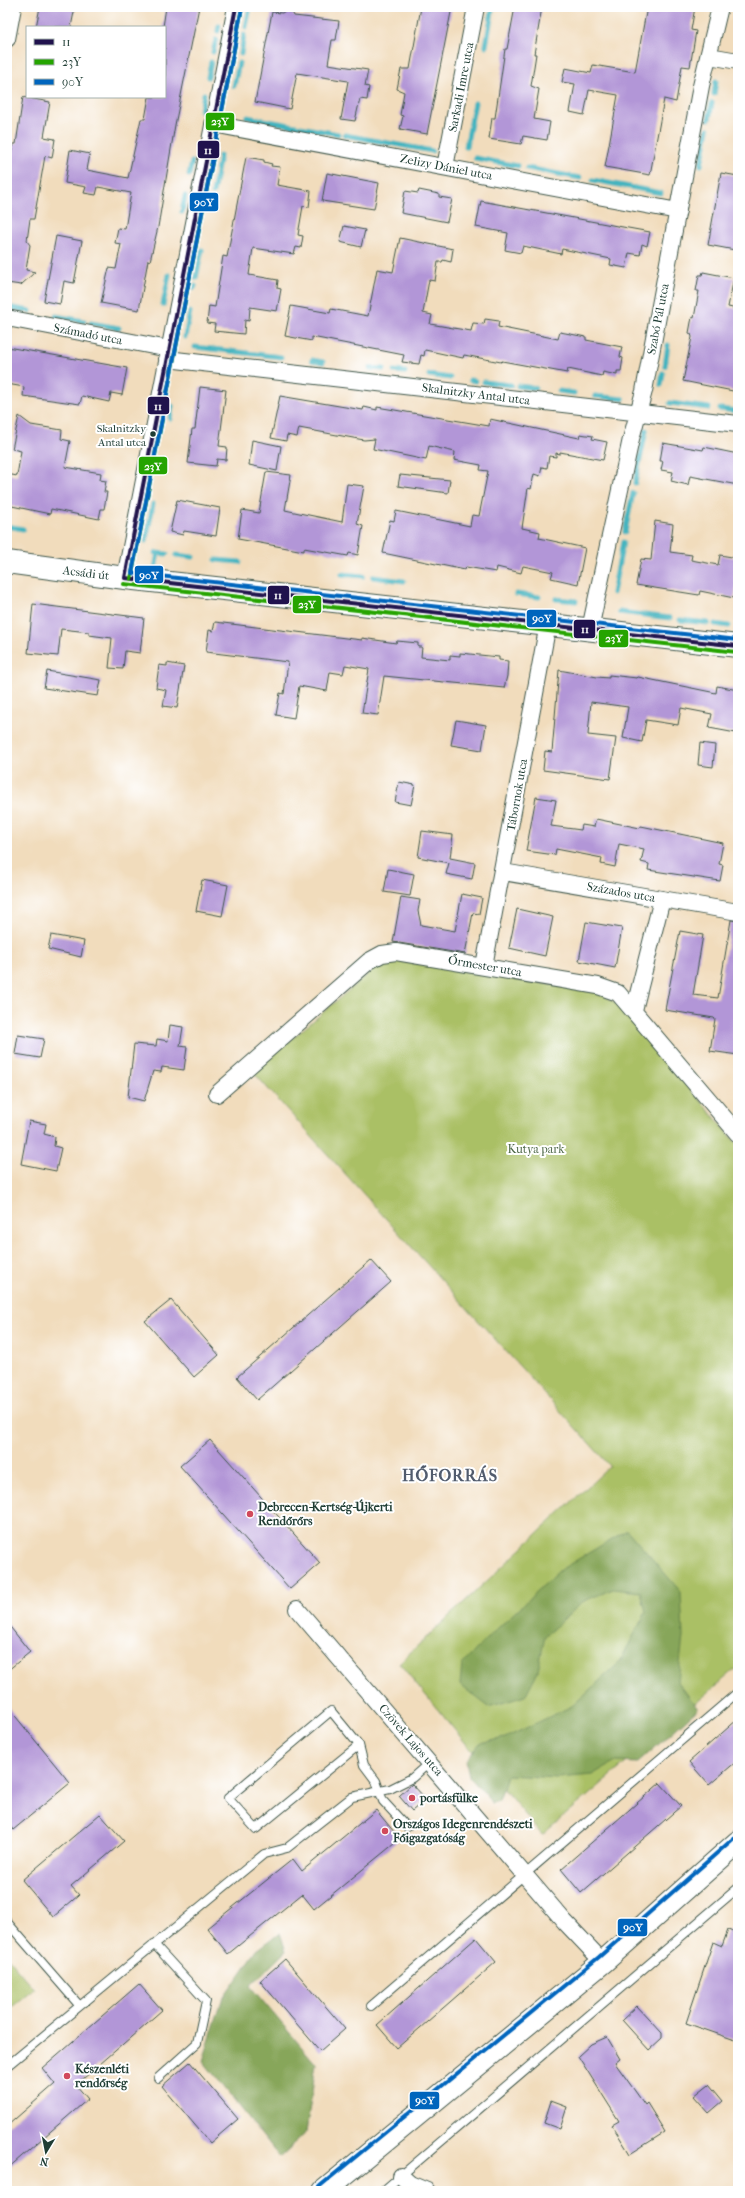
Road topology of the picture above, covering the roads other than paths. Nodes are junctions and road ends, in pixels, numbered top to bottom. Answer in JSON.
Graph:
{"nodes":[{"id":1,"x":13,"y":7,"type":"edge"},
{"id":2,"x":236,"y":7,"type":"edge"},
{"id":3,"x":476,"y":7,"type":"edge"},
{"id":4,"x":720,"y":7,"type":"edge"},
{"id":5,"x":7,"y":39,"type":"edge"},
{"id":6,"x":709,"y":56,"type":"junction"},
{"id":7,"x":738,"y":61,"type":"edge"},
{"id":8,"x":213,"y":124,"type":"junction"},
{"id":9,"x":445,"y":167,"type":"junction"},
{"id":10,"x":678,"y":211,"type":"junction"},
{"id":11,"x":7,"y":318,"type":"edge"},
{"id":12,"x":168,"y":354,"type":"junction"},
{"id":13,"x":638,"y":412,"type":"junction"},
{"id":14,"x":738,"y":424,"type":"edge"},
{"id":15,"x":7,"y":562,"type":"edge"},
{"id":16,"x":124,"y":578,"type":"junction"},
{"id":17,"x":548,"y":624,"type":"junction"},
{"id":18,"x":590,"y":629,"type":"junction"},
{"id":19,"x":738,"y":646,"type":"edge"},
{"id":20,"x":503,"y":872,"type":"junction"},
{"id":21,"x":662,"y":899,"type":"junction"},
{"id":22,"x":738,"y":912,"type":"edge"},
{"id":23,"x":484,"y":966,"type":"junction"},
{"id":24,"x":634,"y":1010,"type":"junction"},
{"id":25,"x":217,"y":1094,"type":"dead end"},
{"id":26,"x":738,"y":1134,"type":"edge"},
{"id":27,"x":297,"y":1609,"type":"dead end"},
{"id":28,"x":738,"y":1692,"type":"edge"},
{"id":29,"x":359,"y":1745,"type":"junction"},
{"id":30,"x":430,"y":1762,"type":"junction"},
{"id":31,"x":380,"y":1791,"type":"junction"},
{"id":32,"x":407,"y":1827,"type":"dead end"},
{"id":33,"x":738,"y":1842,"type":"edge"},
{"id":34,"x":525,"y":1875,"type":"junction"},
{"id":35,"x":738,"y":1888,"type":"edge"},
{"id":36,"x":7,"y":1922,"type":"edge"},
{"id":37,"x":154,"y":1944,"type":"junction"},
{"id":38,"x":603,"y":1962,"type":"junction"},
{"id":39,"x":79,"y":2005,"type":"junction"},
{"id":40,"x":371,"y":2006,"type":"dead end"},
{"id":41,"x":7,"y":2066,"type":"edge"},
{"id":42,"x":158,"y":2078,"type":"dead end"},
{"id":43,"x":401,"y":2176,"type":"junction"},
{"id":44,"x":324,"y":2191,"type":"edge"},
{"id":45,"x":384,"y":2191,"type":"edge"},
{"id":46,"x":427,"y":2191,"type":"edge"}],
"edges":[{"from":1,"to":5,"type":"street"},
{"from":2,"to":8,"type":"street"},
{"from":3,"to":9,"type":"street","name":"Sarkadi Imre utca"},
{"from":4,"to":6,"type":"street","name":"Szabó Pál utca"},
{"from":6,"to":7,"type":"street"},
{"from":6,"to":10,"type":"street","name":"Szabó Pál utca"},
{"from":8,"to":9,"type":"street","name":"Zelizy Dániel utca"},
{"from":8,"to":12,"type":"street"},
{"from":9,"to":10,"type":"street","name":"Zelizy Dániel utca"},
{"from":10,"to":13,"type":"street","name":"Szabó Pál utca"},
{"from":11,"to":12,"type":"street","name":"Számadó utca"},
{"from":12,"to":13,"type":"street","name":"Skalnitzky Antal utca"},
{"from":12,"to":16,"type":"street"},
{"from":13,"to":14,"type":"street","name":"Skalnitzky Antal utca"},
{"from":13,"to":18,"type":"street","name":"Szabó Pál utca"},
{"from":15,"to":16,"type":"main road","name":"Acsádi út"},
{"from":16,"to":17,"type":"main road","name":"Acsádi út"},
{"from":17,"to":18,"type":"main road","name":"Acsádi út"},
{"from":17,"to":20,"type":"street","name":"Tábornok utca"},
{"from":18,"to":19,"type":"main road","name":"Acsádi út"},
{"from":20,"to":21,"type":"street","name":"Százados utca"},
{"from":20,"to":23,"type":"street","name":"Tábornok utca"},
{"from":21,"to":22,"type":"street","name":"Százados utca"},
{"from":21,"to":24,"type":"street"},
{"from":23,"to":24,"type":"street","name":"Őrmester utca"},
{"from":23,"to":25,"type":"street","name":"Őrmester utca"},
{"from":24,"to":26,"type":"street","name":"Őrmester utca"},
{"from":27,"to":30,"type":"street","name":"Czövek Lajos utca"},
{"from":28,"to":34,"type":"lane"},
{"from":29,"to":29,"type":"lane"},
{"from":29,"to":31,"type":"lane"},
{"from":30,"to":31,"type":"lane"},
{"from":30,"to":34,"type":"street","name":"Czövek Lajos utca"},
{"from":31,"to":32,"type":"lane"},
{"from":31,"to":37,"type":"lane"},
{"from":33,"to":38,"type":"main road"},
{"from":34,"to":38,"type":"street","name":"Czövek Lajos utca"},
{"from":34,"to":40,"type":"lane"},
{"from":35,"to":43,"type":"lane"},
{"from":36,"to":39,"type":"lane"},
{"from":37,"to":39,"type":"lane"},
{"from":37,"to":42,"type":"lane"},
{"from":38,"to":44,"type":"main road"},
{"from":39,"to":41,"type":"lane"},
{"from":43,"to":45,"type":"lane"},
{"from":43,"to":46,"type":"street"}]}
